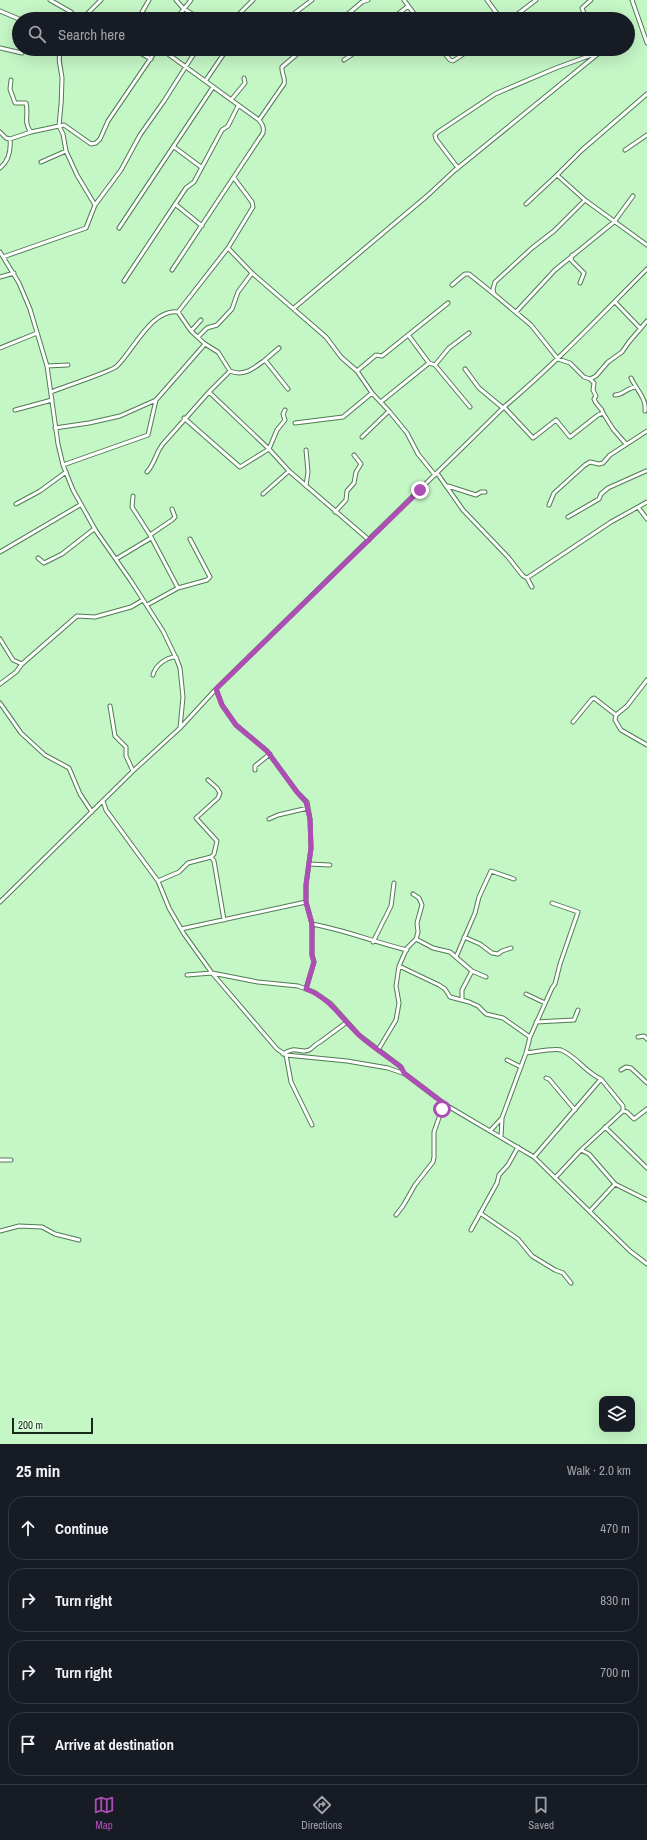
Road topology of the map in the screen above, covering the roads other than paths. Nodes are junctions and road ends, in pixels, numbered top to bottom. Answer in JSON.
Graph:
{"nodes":[{"id":1,"x":50,"y":0,"type":"edge"},
{"id":2,"x":101,"y":0,"type":"edge"},
{"id":3,"x":149,"y":0,"type":"edge"},
{"id":4,"x":176,"y":0,"type":"edge"},
{"id":5,"x":191,"y":0,"type":"edge"},
{"id":6,"x":252,"y":0,"type":"edge"},
{"id":7,"x":312,"y":0,"type":"edge"},
{"id":8,"x":368,"y":0,"type":"edge"},
{"id":9,"x":404,"y":0,"type":"edge"},
{"id":10,"x":487,"y":0,"type":"edge"},
{"id":11,"x":536,"y":0,"type":"edge"},
{"id":12,"x":591,"y":0,"type":"edge"},
{"id":13,"x":632,"y":0,"type":"edge"},
{"id":14,"x":58,"y":2,"type":"edge"},
{"id":15,"x":408,"y":6,"type":"junction"},
{"id":16,"x":184,"y":8,"type":"junction"},
{"id":17,"x":0,"y":11,"type":"edge"},
{"id":18,"x":71,"y":12,"type":"edge"},
{"id":19,"x":89,"y":12,"type":"edge"},
{"id":20,"x":142,"y":12,"type":"edge"},
{"id":21,"x":181,"y":12,"type":"edge"},
{"id":22,"x":190,"y":12,"type":"edge"},
{"id":23,"x":241,"y":12,"type":"edge"},
{"id":24,"x":296,"y":12,"type":"edge"},
{"id":25,"x":350,"y":12,"type":"edge"},
{"id":26,"x":401,"y":12,"type":"edge"},
{"id":27,"x":413,"y":12,"type":"edge"},
{"id":28,"x":496,"y":12,"type":"edge"},
{"id":29,"x":520,"y":12,"type":"edge"},
{"id":30,"x":583,"y":12,"type":"edge"},
{"id":31,"x":12,"y":16,"type":"edge"},
{"id":32,"x":647,"y":43,"type":"edge"},
{"id":33,"x":0,"y":48,"type":"edge"},
{"id":34,"x":12,"y":51,"type":"edge"},
{"id":35,"x":59,"y":56,"type":"edge"},
{"id":36,"x":146,"y":56,"type":"edge"},
{"id":37,"x":153,"y":56,"type":"edge"},
{"id":38,"x":171,"y":56,"type":"edge"},
{"id":39,"x":192,"y":56,"type":"edge"},
{"id":40,"x":222,"y":56,"type":"edge"},
{"id":41,"x":295,"y":56,"type":"edge"},
{"id":42,"x":350,"y":56,"type":"edge"},
{"id":43,"x":446,"y":56,"type":"edge"},
{"id":44,"x":460,"y":56,"type":"edge"},
{"id":45,"x":586,"y":56,"type":"edge"},
{"id":46,"x":592,"y":56,"type":"edge"},
{"id":47,"x":151,"y":59,"type":"junction"},
{"id":48,"x":344,"y":60,"type":"dead end"},
{"id":49,"x":186,"y":66,"type":"junction"},
{"id":50,"x":244,"y":78,"type":"dead end"},
{"id":51,"x":12,"y":80,"type":"dead end"},
{"id":52,"x":206,"y":80,"type":"junction"},
{"id":53,"x":213,"y":87,"type":"junction"},
{"id":54,"x":647,"y":94,"type":"edge"},
{"id":55,"x":231,"y":100,"type":"junction"},
{"id":56,"x":238,"y":106,"type":"junction"},
{"id":57,"x":259,"y":120,"type":"junction"},
{"id":58,"x":59,"y":126,"type":"junction"},
{"id":59,"x":0,"y":132,"type":"edge"},
{"id":60,"x":31,"y":132,"type":"junction"},
{"id":61,"x":647,"y":136,"type":"edge"},
{"id":62,"x":10,"y":139,"type":"junction"},
{"id":63,"x":174,"y":147,"type":"junction"},
{"id":64,"x":625,"y":150,"type":"dead end"},
{"id":65,"x":66,"y":151,"type":"junction"},
{"id":66,"x":41,"y":162,"type":"dead end"},
{"id":67,"x":201,"y":167,"type":"junction"},
{"id":68,"x":0,"y":168,"type":"edge"},
{"id":69,"x":458,"y":168,"type":"junction"},
{"id":70,"x":557,"y":175,"type":"junction"},
{"id":71,"x":234,"y":178,"type":"junction"},
{"id":72,"x":632,"y":196,"type":"dead end"},
{"id":73,"x":585,"y":200,"type":"junction"},
{"id":74,"x":175,"y":204,"type":"junction"},
{"id":75,"x":526,"y":204,"type":"dead end"},
{"id":76,"x":95,"y":205,"type":"junction"},
{"id":77,"x":614,"y":222,"type":"junction"},
{"id":78,"x":202,"y":226,"type":"junction"},
{"id":79,"x":119,"y":228,"type":"dead end"},
{"id":80,"x":647,"y":245,"type":"edge"},
{"id":81,"x":228,"y":248,"type":"junction"},
{"id":82,"x":0,"y":252,"type":"edge"},
{"id":83,"x":572,"y":255,"type":"junction"},
{"id":84,"x":4,"y":257,"type":"junction"},
{"id":85,"x":647,"y":269,"type":"edge"},
{"id":86,"x":172,"y":270,"type":"dead end"},
{"id":87,"x":14,"y":273,"type":"junction"},
{"id":88,"x":252,"y":273,"type":"junction"},
{"id":89,"x":0,"y":277,"type":"edge"},
{"id":90,"x":124,"y":281,"type":"dead end"},
{"id":91,"x":580,"y":283,"type":"dead end"},
{"id":92,"x":452,"y":285,"type":"dead end"},
{"id":93,"x":494,"y":294,"type":"junction"},
{"id":94,"x":615,"y":302,"type":"junction"},
{"id":95,"x":448,"y":303,"type":"dead end"},
{"id":96,"x":294,"y":308,"type":"junction"},
{"id":97,"x":178,"y":312,"type":"junction"},
{"id":98,"x":516,"y":312,"type":"junction"},
{"id":99,"x":201,"y":320,"type":"dead end"},
{"id":100,"x":647,"y":321,"type":"edge"},
{"id":101,"x":640,"y":328,"type":"junction"},
{"id":102,"x":191,"y":331,"type":"junction"},
{"id":103,"x":37,"y":333,"type":"junction"},
{"id":104,"x":469,"y":333,"type":"dead end"},
{"id":105,"x":408,"y":336,"type":"junction"},
{"id":106,"x":198,"y":337,"type":"junction"},
{"id":107,"x":205,"y":344,"type":"junction"},
{"id":108,"x":0,"y":348,"type":"edge"},
{"id":109,"x":279,"y":348,"type":"dead end"},
{"id":110,"x":558,"y":359,"type":"junction"},
{"id":111,"x":266,"y":360,"type":"junction"},
{"id":112,"x":429,"y":363,"type":"junction"},
{"id":113,"x":68,"y":365,"type":"dead end"},
{"id":114,"x":435,"y":365,"type":"junction"},
{"id":115,"x":47,"y":366,"type":"junction"},
{"id":116,"x":465,"y":369,"type":"dead end"},
{"id":117,"x":230,"y":371,"type":"junction"},
{"id":118,"x":357,"y":371,"type":"junction"},
{"id":119,"x":631,"y":378,"type":"dead end"},
{"id":120,"x":590,"y":379,"type":"junction"},
{"id":121,"x":635,"y":387,"type":"junction"},
{"id":122,"x":288,"y":389,"type":"dead end"},
{"id":123,"x":51,"y":392,"type":"junction"},
{"id":124,"x":209,"y":392,"type":"junction"},
{"id":125,"x":372,"y":393,"type":"junction"},
{"id":126,"x":615,"y":395,"type":"dead end"},
{"id":127,"x":646,"y":399,"type":"edge"},
{"id":128,"x":52,"y":400,"type":"junction"},
{"id":129,"x":156,"y":400,"type":"junction"},
{"id":130,"x":382,"y":401,"type":"junction"},
{"id":131,"x":470,"y":407,"type":"dead end"},
{"id":132,"x":504,"y":408,"type":"junction"},
{"id":133,"x":15,"y":410,"type":"dead end"},
{"id":134,"x":284,"y":410,"type":"dead end"},
{"id":135,"x":389,"y":411,"type":"junction"},
{"id":136,"x":645,"y":411,"type":"dead end"},
{"id":137,"x":603,"y":413,"type":"junction"},
{"id":138,"x":184,"y":418,"type":"junction"},
{"id":139,"x":295,"y":423,"type":"dead end"},
{"id":140,"x":56,"y":428,"type":"junction"},
{"id":141,"x":647,"y":431,"type":"edge"},
{"id":142,"x":362,"y":438,"type":"dead end"},
{"id":143,"x":626,"y":444,"type":"junction"},
{"id":144,"x":269,"y":449,"type":"junction"},
{"id":145,"x":306,"y":450,"type":"dead end"},
{"id":146,"x":354,"y":455,"type":"dead end"},
{"id":147,"x":63,"y":465,"type":"junction"},
{"id":148,"x":66,"y":472,"type":"junction"},
{"id":149,"x":147,"y":472,"type":"dead end"},
{"id":150,"x":289,"y":472,"type":"junction"},
{"id":151,"x":647,"y":472,"type":"edge"},
{"id":152,"x":436,"y":474,"type":"junction"},
{"id":153,"x":306,"y":486,"type":"junction"},
{"id":154,"x":448,"y":486,"type":"junction"},
{"id":155,"x":485,"y":492,"type":"dead end"},
{"id":156,"x":263,"y":494,"type":"dead end"},
{"id":157,"x":133,"y":496,"type":"dead end"},
{"id":158,"x":647,"y":502,"type":"edge"},
{"id":159,"x":16,"y":504,"type":"dead end"},
{"id":160,"x":80,"y":505,"type":"junction"},
{"id":161,"x":549,"y":505,"type":"dead end"},
{"id":162,"x":638,"y":507,"type":"junction"},
{"id":163,"x":172,"y":509,"type":"dead end"},
{"id":164,"x":335,"y":512,"type":"junction"},
{"id":165,"x":568,"y":517,"type":"dead end"},
{"id":166,"x":647,"y":519,"type":"edge"},
{"id":167,"x":94,"y":529,"type":"junction"},
{"id":168,"x":150,"y":536,"type":"junction"},
{"id":169,"x":190,"y":539,"type":"dead end"},
{"id":170,"x":369,"y":540,"type":"junction"},
{"id":171,"x":0,"y":552,"type":"edge"},
{"id":172,"x":38,"y":558,"type":"dead end"},
{"id":173,"x":116,"y":559,"type":"junction"},
{"id":174,"x":527,"y":578,"type":"junction"},
{"id":175,"x":532,"y":587,"type":"dead end"},
{"id":176,"x":178,"y":588,"type":"junction"},
{"id":177,"x":143,"y":600,"type":"junction"},
{"id":178,"x":146,"y":605,"type":"junction"},
{"id":179,"x":0,"y":639,"type":"edge"},
{"id":180,"x":176,"y":657,"type":"junction"},
{"id":181,"x":22,"y":664,"type":"junction"},
{"id":182,"x":152,"y":675,"type":"dead end"},
{"id":183,"x":647,"y":680,"type":"edge"},
{"id":184,"x":0,"y":684,"type":"edge"},
{"id":185,"x":216,"y":689,"type":"junction"},
{"id":186,"x":0,"y":703,"type":"edge"},
{"id":187,"x":110,"y":706,"type":"dead end"},
{"id":188,"x":616,"y":716,"type":"junction"},
{"id":189,"x":574,"y":722,"type":"dead end"},
{"id":190,"x":180,"y":728,"type":"junction"},
{"id":191,"x":647,"y":745,"type":"edge"},
{"id":192,"x":270,"y":754,"type":"junction"},
{"id":193,"x":255,"y":770,"type":"dead end"},
{"id":194,"x":133,"y":771,"type":"junction"},
{"id":195,"x":208,"y":780,"type":"dead end"},
{"id":196,"x":103,"y":801,"type":"junction"},
{"id":197,"x":98,"y":806,"type":"junction"},
{"id":198,"x":308,"y":808,"type":"junction"},
{"id":199,"x":106,"y":810,"type":"junction"},
{"id":200,"x":92,"y":812,"type":"junction"},
{"id":201,"x":269,"y":819,"type":"dead end"},
{"id":202,"x":211,"y":857,"type":"junction"},
{"id":203,"x":309,"y":864,"type":"junction"},
{"id":204,"x":330,"y":865,"type":"dead end"},
{"id":205,"x":514,"y":879,"type":"dead end"},
{"id":206,"x":158,"y":881,"type":"junction"},
{"id":207,"x":394,"y":883,"type":"dead end"},
{"id":208,"x":413,"y":894,"type":"dead end"},
{"id":209,"x":0,"y":902,"type":"edge"},
{"id":210,"x":306,"y":902,"type":"junction"},
{"id":211,"x":552,"y":903,"type":"dead end"},
{"id":212,"x":224,"y":920,"type":"junction"},
{"id":213,"x":312,"y":924,"type":"junction"},
{"id":214,"x":181,"y":929,"type":"junction"},
{"id":215,"x":464,"y":937,"type":"junction"},
{"id":216,"x":416,"y":939,"type":"junction"},
{"id":217,"x":373,"y":942,"type":"junction"},
{"id":218,"x":511,"y":948,"type":"dead end"},
{"id":219,"x":406,"y":950,"type":"junction"},
{"id":220,"x":456,"y":957,"type":"junction"},
{"id":221,"x":400,"y":966,"type":"junction"},
{"id":222,"x":472,"y":971,"type":"junction"},
{"id":223,"x":212,"y":973,"type":"junction"},
{"id":224,"x":187,"y":975,"type":"dead end"},
{"id":225,"x":486,"y":977,"type":"dead end"},
{"id":226,"x":306,"y":989,"type":"junction"},
{"id":227,"x":526,"y":994,"type":"dead end"},
{"id":228,"x":462,"y":1000,"type":"junction"},
{"id":229,"x":545,"y":1003,"type":"junction"},
{"id":230,"x":578,"y":1010,"type":"dead end"},
{"id":231,"x":347,"y":1022,"type":"junction"},
{"id":232,"x":536,"y":1022,"type":"junction"},
{"id":233,"x":530,"y":1037,"type":"junction"},
{"id":234,"x":638,"y":1037,"type":"dead end"},
{"id":235,"x":647,"y":1038,"type":"edge"},
{"id":236,"x":378,"y":1050,"type":"junction"},
{"id":237,"x":526,"y":1053,"type":"junction"},
{"id":238,"x":284,"y":1054,"type":"junction"},
{"id":239,"x":507,"y":1060,"type":"dead end"},
{"id":240,"x":522,"y":1067,"type":"junction"},
{"id":241,"x":620,"y":1070,"type":"dead end"},
{"id":242,"x":403,"y":1072,"type":"junction"},
{"id":243,"x":546,"y":1078,"type":"dead end"},
{"id":244,"x":601,"y":1080,"type":"junction"},
{"id":245,"x":647,"y":1083,"type":"edge"},
{"id":246,"x":446,"y":1105,"type":"junction"},
{"id":247,"x":575,"y":1110,"type":"junction"},
{"id":248,"x":647,"y":1110,"type":"edge"},
{"id":249,"x":623,"y":1111,"type":"junction"},
{"id":250,"x":502,"y":1118,"type":"junction"},
{"id":251,"x":312,"y":1125,"type":"dead end"},
{"id":252,"x":606,"y":1127,"type":"junction"},
{"id":253,"x":490,"y":1131,"type":"junction"},
{"id":254,"x":501,"y":1137,"type":"junction"},
{"id":255,"x":587,"y":1144,"type":"junction"},
{"id":256,"x":518,"y":1147,"type":"junction"},
{"id":257,"x":581,"y":1150,"type":"junction"},
{"id":258,"x":589,"y":1154,"type":"junction"},
{"id":259,"x":534,"y":1157,"type":"junction"},
{"id":260,"x":0,"y":1160,"type":"edge"},
{"id":261,"x":11,"y":1160,"type":"dead end"},
{"id":262,"x":647,"y":1168,"type":"edge"},
{"id":263,"x":554,"y":1178,"type":"junction"},
{"id":264,"x":615,"y":1184,"type":"junction"},
{"id":265,"x":647,"y":1200,"type":"edge"},
{"id":266,"x":590,"y":1211,"type":"junction"},
{"id":267,"x":480,"y":1213,"type":"junction"},
{"id":268,"x":396,"y":1215,"type":"dead end"},
{"id":269,"x":470,"y":1230,"type":"dead end"},
{"id":270,"x":0,"y":1231,"type":"edge"},
{"id":271,"x":79,"y":1240,"type":"dead end"},
{"id":272,"x":647,"y":1264,"type":"edge"},
{"id":273,"x":571,"y":1283,"type":"dead end"}],
"edges":[{"from":1,"to":14,"type":"street"},
{"from":2,"to":19,"type":"street"},
{"from":3,"to":20,"type":"street"},
{"from":4,"to":16,"type":"street"},
{"from":5,"to":16,"type":"street"},
{"from":6,"to":23,"type":"street"},
{"from":7,"to":24,"type":"street"},
{"from":8,"to":25,"type":"street"},
{"from":9,"to":15,"type":"street"},
{"from":10,"to":28,"type":"street"},
{"from":11,"to":29,"type":"street"},
{"from":12,"to":30,"type":"street"},
{"from":13,"to":32,"type":"street"},
{"from":14,"to":18,"type":"street"},
{"from":15,"to":26,"type":"street"},
{"from":15,"to":27,"type":"street"},
{"from":16,"to":21,"type":"street"},
{"from":16,"to":22,"type":"street"},
{"from":17,"to":31,"type":"street"},
{"from":33,"to":34,"type":"street"},
{"from":35,"to":58,"type":"street"},
{"from":36,"to":47,"type":"street"},
{"from":37,"to":47,"type":"street"},
{"from":38,"to":49,"type":"street"},
{"from":39,"to":49,"type":"street"},
{"from":40,"to":52,"type":"street"},
{"from":41,"to":57,"type":"street"},
{"from":42,"to":48,"type":"street"},
{"from":43,"to":44,"type":"street"},
{"from":45,"to":69,"type":"street"},
{"from":46,"to":69,"type":"street"},
{"from":47,"to":58,"type":"street"},
{"from":49,"to":52,"type":"street"},
{"from":49,"to":76,"type":"street"},
{"from":50,"to":55,"type":"street"},
{"from":51,"to":60,"type":"street"},
{"from":52,"to":53,"type":"street"},
{"from":53,"to":55,"type":"street"},
{"from":53,"to":63,"type":"street"},
{"from":54,"to":70,"type":"street"},
{"from":55,"to":56,"type":"street"},
{"from":56,"to":57,"type":"street"},
{"from":56,"to":67,"type":"street"},
{"from":57,"to":71,"type":"street"},
{"from":58,"to":60,"type":"street"},
{"from":58,"to":65,"type":"street"},
{"from":59,"to":62,"type":"street"},
{"from":60,"to":62,"type":"street"},
{"from":61,"to":64,"type":"street"},
{"from":62,"to":68,"type":"street"},
{"from":63,"to":67,"type":"street"},
{"from":63,"to":79,"type":"street"},
{"from":65,"to":66,"type":"street"},
{"from":65,"to":76,"type":"street"},
{"from":67,"to":74,"type":"street"},
{"from":69,"to":96,"type":"street"},
{"from":70,"to":73,"type":"street"},
{"from":70,"to":75,"type":"street"},
{"from":71,"to":78,"type":"street"},
{"from":71,"to":81,"type":"street"},
{"from":72,"to":77,"type":"street"},
{"from":73,"to":77,"type":"street"},
{"from":73,"to":93,"type":"street"},
{"from":74,"to":78,"type":"street"},
{"from":74,"to":90,"type":"street"},
{"from":76,"to":84,"type":"street"},
{"from":77,"to":80,"type":"street"},
{"from":77,"to":83,"type":"street"},
{"from":78,"to":86,"type":"street"},
{"from":81,"to":88,"type":"street"},
{"from":81,"to":97,"type":"street"},
{"from":82,"to":84,"type":"street"},
{"from":83,"to":91,"type":"street"},
{"from":83,"to":98,"type":"street"},
{"from":84,"to":87,"type":"street"},
{"from":85,"to":94,"type":"street"},
{"from":87,"to":89,"type":"street"},
{"from":87,"to":103,"type":"street"},
{"from":88,"to":96,"type":"street"},
{"from":88,"to":106,"type":"street"},
{"from":92,"to":93,"type":"street"},
{"from":93,"to":98,"type":"street"},
{"from":94,"to":101,"type":"street"},
{"from":94,"to":110,"type":"street"},
{"from":95,"to":105,"type":"street"},
{"from":96,"to":118,"type":"street"},
{"from":97,"to":102,"type":"street"},
{"from":97,"to":123,"type":"street"},
{"from":98,"to":110,"type":"street"},
{"from":99,"to":102,"type":"street"},
{"from":100,"to":101,"type":"street"},
{"from":101,"to":120,"type":"street"},
{"from":102,"to":106,"type":"street"},
{"from":103,"to":108,"type":"street"},
{"from":103,"to":115,"type":"street"},
{"from":104,"to":114,"type":"street"},
{"from":105,"to":112,"type":"street"},
{"from":105,"to":118,"type":"street"},
{"from":106,"to":107,"type":"street"},
{"from":107,"to":117,"type":"street"},
{"from":107,"to":129,"type":"street"},
{"from":109,"to":111,"type":"street"},
{"from":110,"to":120,"type":"street"},
{"from":110,"to":132,"type":"street"},
{"from":111,"to":117,"type":"street"},
{"from":111,"to":122,"type":"street"},
{"from":112,"to":114,"type":"street"},
{"from":112,"to":130,"type":"street"},
{"from":113,"to":115,"type":"street"},
{"from":114,"to":131,"type":"street"},
{"from":115,"to":123,"type":"street"},
{"from":116,"to":132,"type":"street"},
{"from":117,"to":124,"type":"street"},
{"from":118,"to":125,"type":"street"},
{"from":119,"to":121,"type":"street"},
{"from":120,"to":137,"type":"street"},
{"from":121,"to":126,"type":"street"},
{"from":121,"to":127,"type":"street"},
{"from":123,"to":128,"type":"street"},
{"from":124,"to":138,"type":"street"},
{"from":124,"to":144,"type":"street"},
{"from":125,"to":130,"type":"street"},
{"from":125,"to":139,"type":"street"},
{"from":127,"to":136,"type":"street"},
{"from":128,"to":133,"type":"street"},
{"from":128,"to":140,"type":"street"},
{"from":129,"to":140,"type":"street"},
{"from":129,"to":147,"type":"street"},
{"from":130,"to":135,"type":"street"},
{"from":132,"to":137,"type":"street"},
{"from":132,"to":152,"type":"street"},
{"from":134,"to":144,"type":"street"},
{"from":135,"to":142,"type":"street"},
{"from":135,"to":152,"type":"street"},
{"from":137,"to":143,"type":"street"},
{"from":138,"to":144,"type":"street"},
{"from":138,"to":149,"type":"street"},
{"from":140,"to":147,"type":"street"},
{"from":141,"to":143,"type":"street"},
{"from":143,"to":161,"type":"street"},
{"from":144,"to":150,"type":"street"},
{"from":145,"to":153,"type":"street"},
{"from":146,"to":164,"type":"street"},
{"from":147,"to":148,"type":"street"},
{"from":148,"to":159,"type":"street"},
{"from":148,"to":160,"type":"street"},
{"from":150,"to":153,"type":"street"},
{"from":150,"to":156,"type":"street"},
{"from":151,"to":165,"type":"street"},
{"from":152,"to":154,"type":"street"},
{"from":152,"to":170,"type":"street"},
{"from":153,"to":164,"type":"street"},
{"from":154,"to":155,"type":"street"},
{"from":154,"to":174,"type":"street"},
{"from":157,"to":168,"type":"street"},
{"from":158,"to":162,"type":"street"},
{"from":160,"to":167,"type":"street"},
{"from":160,"to":171,"type":"street"},
{"from":162,"to":166,"type":"street"},
{"from":162,"to":174,"type":"street"},
{"from":163,"to":168,"type":"street"},
{"from":164,"to":170,"type":"street"},
{"from":167,"to":172,"type":"street"},
{"from":167,"to":173,"type":"street"},
{"from":168,"to":173,"type":"street"},
{"from":168,"to":176,"type":"street"},
{"from":169,"to":176,"type":"street"},
{"from":170,"to":185,"type":"street"},
{"from":173,"to":177,"type":"street"},
{"from":174,"to":175,"type":"street"},
{"from":176,"to":178,"type":"street"},
{"from":177,"to":178,"type":"street"},
{"from":177,"to":181,"type":"street"},
{"from":178,"to":180,"type":"street"},
{"from":179,"to":181,"type":"street"},
{"from":180,"to":182,"type":"street"},
{"from":180,"to":190,"type":"street"},
{"from":181,"to":184,"type":"street"},
{"from":183,"to":188,"type":"street"},
{"from":185,"to":190,"type":"street"},
{"from":185,"to":192,"type":"street"},
{"from":186,"to":200,"type":"street"},
{"from":187,"to":194,"type":"street"},
{"from":188,"to":189,"type":"street"},
{"from":188,"to":191,"type":"street"},
{"from":190,"to":194,"type":"street"},
{"from":192,"to":193,"type":"street"},
{"from":192,"to":198,"type":"street"},
{"from":194,"to":196,"type":"street"},
{"from":195,"to":202,"type":"street"},
{"from":196,"to":197,"type":"street"},
{"from":196,"to":199,"type":"street"},
{"from":197,"to":199,"type":"street"},
{"from":197,"to":200,"type":"street"},
{"from":198,"to":201,"type":"street"},
{"from":198,"to":203,"type":"street"},
{"from":199,"to":206,"type":"street"},
{"from":200,"to":209,"type":"street"},
{"from":202,"to":206,"type":"street"},
{"from":202,"to":212,"type":"street"},
{"from":203,"to":204,"type":"street"},
{"from":203,"to":210,"type":"street"},
{"from":205,"to":215,"type":"street"},
{"from":206,"to":214,"type":"street"},
{"from":207,"to":217,"type":"street"},
{"from":208,"to":216,"type":"street"},
{"from":210,"to":212,"type":"street"},
{"from":210,"to":213,"type":"street"},
{"from":211,"to":229,"type":"street"},
{"from":212,"to":214,"type":"street"},
{"from":213,"to":217,"type":"street"},
{"from":213,"to":226,"type":"street"},
{"from":214,"to":223,"type":"street"},
{"from":215,"to":218,"type":"street"},
{"from":215,"to":220,"type":"street"},
{"from":216,"to":219,"type":"street"},
{"from":216,"to":220,"type":"street"},
{"from":217,"to":219,"type":"street"},
{"from":219,"to":221,"type":"street"},
{"from":220,"to":222,"type":"street"},
{"from":221,"to":228,"type":"street"},
{"from":221,"to":236,"type":"street"},
{"from":222,"to":225,"type":"street"},
{"from":222,"to":228,"type":"street"},
{"from":223,"to":224,"type":"street"},
{"from":223,"to":226,"type":"street"},
{"from":223,"to":238,"type":"street"},
{"from":226,"to":231,"type":"street"},
{"from":227,"to":229,"type":"street"},
{"from":228,"to":233,"type":"street"},
{"from":229,"to":232,"type":"street"},
{"from":230,"to":232,"type":"street"},
{"from":231,"to":236,"type":"street"},
{"from":231,"to":238,"type":"street"},
{"from":232,"to":233,"type":"street"},
{"from":233,"to":237,"type":"street"},
{"from":234,"to":235,"type":"street"},
{"from":236,"to":242,"type":"street"},
{"from":237,"to":240,"type":"street"},
{"from":237,"to":244,"type":"street"},
{"from":238,"to":242,"type":"street"},
{"from":238,"to":251,"type":"street"},
{"from":239,"to":240,"type":"street"},
{"from":240,"to":250,"type":"street"},
{"from":241,"to":245,"type":"street"},
{"from":242,"to":246,"type":"street"},
{"from":243,"to":247,"type":"street"},
{"from":244,"to":247,"type":"street"},
{"from":244,"to":249,"type":"street"},
{"from":246,"to":253,"type":"street"},
{"from":246,"to":268,"type":"street"},
{"from":247,"to":259,"type":"street"},
{"from":248,"to":249,"type":"street"},
{"from":249,"to":252,"type":"street"},
{"from":250,"to":253,"type":"street"},
{"from":250,"to":254,"type":"street"},
{"from":252,"to":255,"type":"street"},
{"from":252,"to":262,"type":"street"},
{"from":253,"to":254,"type":"street"},
{"from":254,"to":256,"type":"street"},
{"from":255,"to":257,"type":"street"},
{"from":255,"to":258,"type":"street"},
{"from":256,"to":259,"type":"street"},
{"from":256,"to":267,"type":"street"},
{"from":257,"to":258,"type":"street"},
{"from":257,"to":263,"type":"street"},
{"from":258,"to":264,"type":"street"},
{"from":259,"to":263,"type":"street"},
{"from":260,"to":261,"type":"street"},
{"from":263,"to":266,"type":"street"},
{"from":264,"to":265,"type":"street"},
{"from":264,"to":266,"type":"street"},
{"from":266,"to":272,"type":"street"},
{"from":267,"to":269,"type":"street"},
{"from":267,"to":273,"type":"street"},
{"from":270,"to":271,"type":"street"}]}
